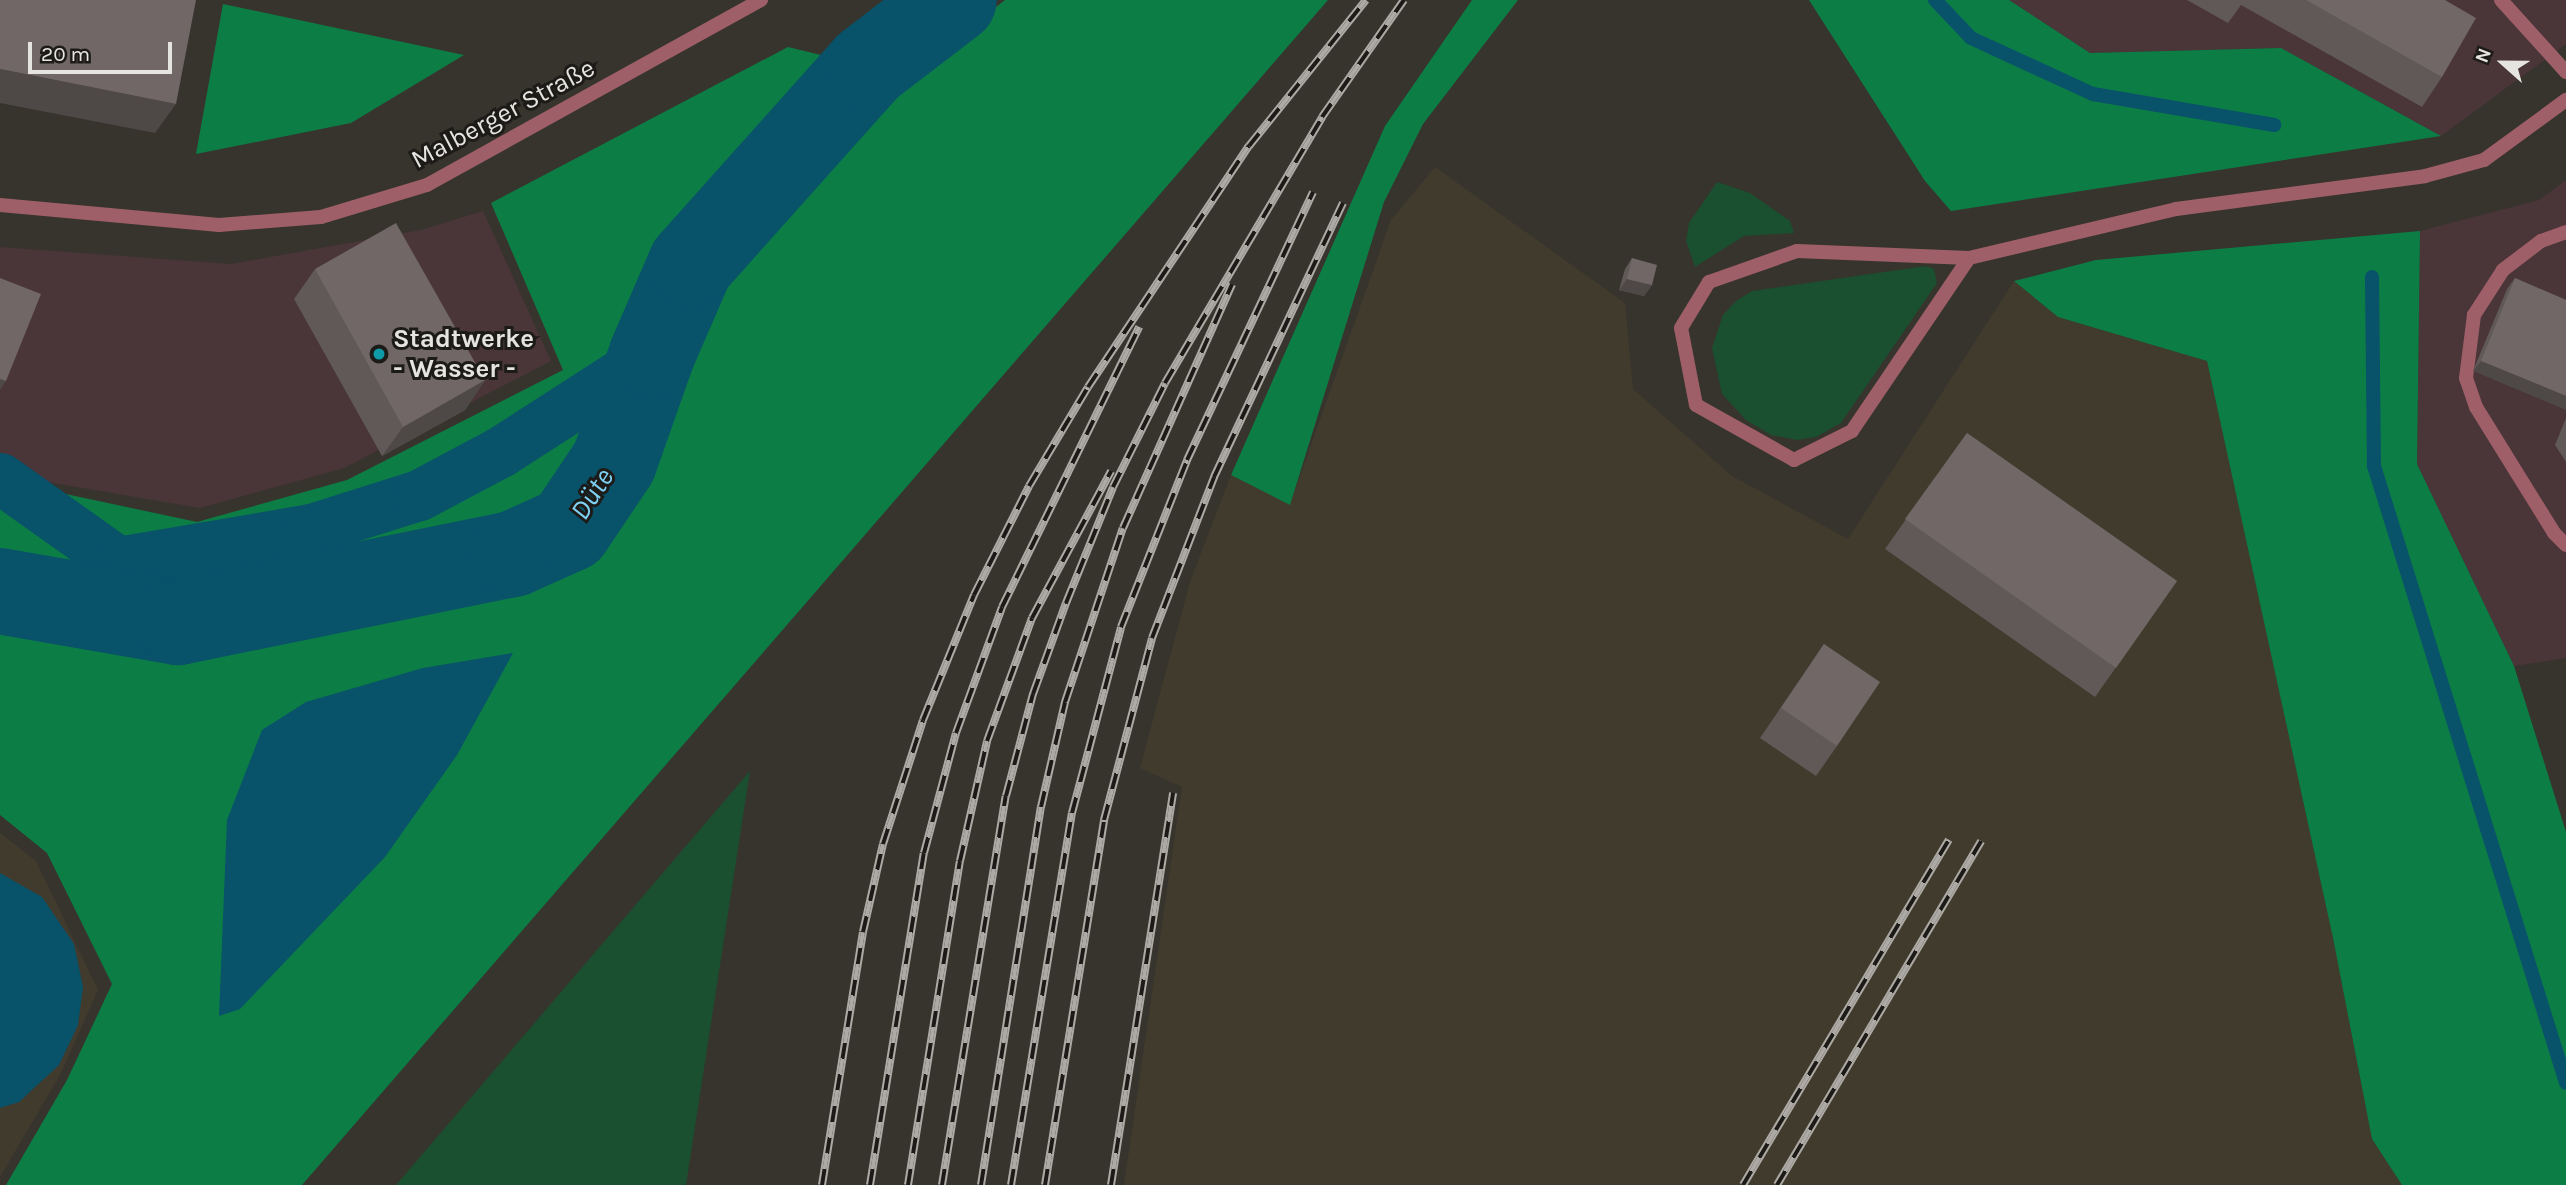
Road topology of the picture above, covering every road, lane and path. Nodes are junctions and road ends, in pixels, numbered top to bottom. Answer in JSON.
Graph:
{"nodes":[{"id":1,"x":761,"y":0,"type":"edge"},
{"id":2,"x":2501,"y":0,"type":"edge"},
{"id":3,"x":2566,"y":72,"type":"edge"},
{"id":4,"x":2566,"y":100,"type":"edge"},
{"id":5,"x":0,"y":205,"type":"edge"},
{"id":6,"x":2566,"y":232,"type":"edge"},
{"id":7,"x":1969,"y":258,"type":"junction"},
{"id":8,"x":2566,"y":545,"type":"edge"}],
"edges":[{"from":1,"to":5,"type":"street","name":"Malberger Straße"},
{"from":2,"to":3,"type":"street"},
{"from":4,"to":7,"type":"street"},
{"from":6,"to":8,"type":"street"},
{"from":7,"to":7,"type":"street"}]}
